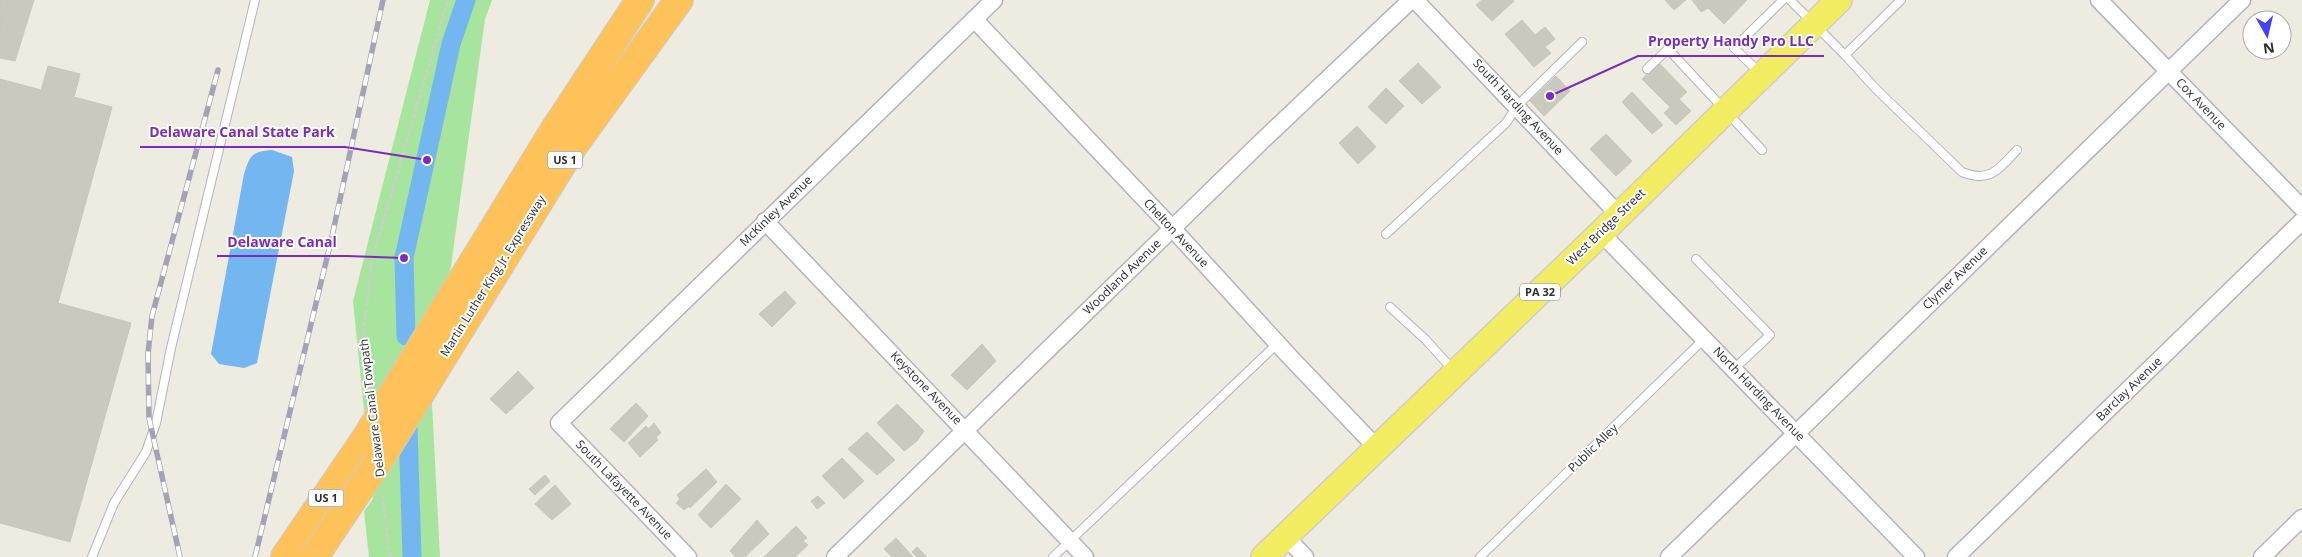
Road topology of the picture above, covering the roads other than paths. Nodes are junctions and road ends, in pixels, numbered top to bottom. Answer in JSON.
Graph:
{"nodes":[{"id":1,"x":255,"y":0,"type":"edge"},
{"id":2,"x":640,"y":0,"type":"edge"},
{"id":3,"x":679,"y":0,"type":"edge"},
{"id":4,"x":994,"y":0,"type":"edge"},
{"id":5,"x":1413,"y":0,"type":"edge"},
{"id":6,"x":1783,"y":0,"type":"edge"},
{"id":7,"x":1790,"y":0,"type":"edge"},
{"id":8,"x":1839,"y":0,"type":"edge"},
{"id":9,"x":1901,"y":0,"type":"edge"},
{"id":10,"x":2099,"y":0,"type":"edge"},
{"id":11,"x":2242,"y":0,"type":"edge"},
{"id":12,"x":974,"y":19,"type":"junction"},
{"id":13,"x":1814,"y":24,"type":"junction"},
{"id":14,"x":1582,"y":42,"type":"dead end"},
{"id":15,"x":1845,"y":55,"type":"junction"},
{"id":16,"x":1646,"y":69,"type":"dead end"},
{"id":17,"x":2169,"y":71,"type":"junction"},
{"id":18,"x":1762,"y":75,"type":"junction"},
{"id":19,"x":1517,"y":106,"type":"junction"},
{"id":20,"x":1726,"y":111,"type":"junction"},
{"id":21,"x":1762,"y":150,"type":"dead end"},
{"id":22,"x":2017,"y":150,"type":"dead end"},
{"id":23,"x":2302,"y":208,"type":"edge"},
{"id":24,"x":1620,"y":215,"type":"junction"},
{"id":25,"x":766,"y":221,"type":"junction"},
{"id":26,"x":2302,"y":221,"type":"edge"},
{"id":27,"x":1172,"y":228,"type":"junction"},
{"id":28,"x":1601,"y":233,"type":"junction"},
{"id":29,"x":1386,"y":234,"type":"dead end"},
{"id":30,"x":1696,"y":259,"type":"dead end"},
{"id":31,"x":1390,"y":307,"type":"dead end"},
{"id":32,"x":452,"y":320,"type":"junction"},
{"id":33,"x":1705,"y":338,"type":"junction"},
{"id":34,"x":1278,"y":344,"type":"junction"},
{"id":35,"x":1734,"y":369,"type":"junction"},
{"id":36,"x":1456,"y":372,"type":"junction"},
{"id":37,"x":559,"y":423,"type":"joint"},
{"id":38,"x":966,"y":430,"type":"junction"},
{"id":39,"x":1796,"y":432,"type":"junction"},
{"id":40,"x":1377,"y":448,"type":"junction"},
{"id":41,"x":2302,"y":518,"type":"edge"},
{"id":42,"x":1285,"y":536,"type":"junction"},
{"id":43,"x":1069,"y":541,"type":"junction"},
{"id":44,"x":92,"y":557,"type":"edge"},
{"id":45,"x":285,"y":557,"type":"edge"},
{"id":46,"x":314,"y":557,"type":"edge"},
{"id":47,"x":688,"y":557,"type":"edge"},
{"id":48,"x":835,"y":557,"type":"edge"},
{"id":49,"x":1053,"y":557,"type":"edge"},
{"id":50,"x":1085,"y":557,"type":"edge"},
{"id":51,"x":1264,"y":557,"type":"edge"},
{"id":52,"x":1305,"y":557,"type":"edge"},
{"id":53,"x":1480,"y":557,"type":"edge"},
{"id":54,"x":1669,"y":557,"type":"edge"},
{"id":55,"x":1916,"y":557,"type":"edge"},
{"id":56,"x":1956,"y":557,"type":"edge"},
{"id":57,"x":2262,"y":557,"type":"edge"}],
"edges":[{"from":1,"to":44,"type":"lane"},
{"from":2,"to":32,"type":"highway","name":"Martin Luther King Jr. Expressway","number":"US 1"},
{"from":3,"to":32,"type":"highway","name":"Martin Luther King Jr. Expressway","number":"US 1"},
{"from":4,"to":12,"type":"street","name":"McKinley Avenue"},
{"from":5,"to":19,"type":"street","name":"South Harding Avenue"},
{"from":5,"to":27,"type":"street","name":"Woodland Avenue"},
{"from":6,"to":18,"type":"lane"},
{"from":7,"to":13,"type":"lane"},
{"from":8,"to":13,"type":"main road","name":"West Bridge Street","number":"PA 32"},
{"from":9,"to":15,"type":"lane"},
{"from":10,"to":17,"type":"street","name":"Cox Avenue"},
{"from":11,"to":17,"type":"street","name":"Clymer Avenue"},
{"from":12,"to":25,"type":"street","name":"McKinley Avenue"},
{"from":12,"to":27,"type":"street","name":"Chelton Avenue"},
{"from":13,"to":15,"type":"lane"},
{"from":13,"to":18,"type":"main road","name":"West Bridge Street","number":"PA 32"},
{"from":14,"to":19,"type":"lane"},
{"from":15,"to":22,"type":"lane"},
{"from":16,"to":20,"type":"lane"},
{"from":17,"to":23,"type":"street","name":"Cox Avenue"},
{"from":17,"to":39,"type":"street","name":"Clymer Avenue"},
{"from":18,"to":20,"type":"main road","name":"West Bridge Street","number":"PA 32"},
{"from":19,"to":24,"type":"street","name":"South Harding Avenue"},
{"from":19,"to":29,"type":"lane"},
{"from":20,"to":21,"type":"lane"},
{"from":20,"to":24,"type":"main road","name":"West Bridge Street","number":"PA 32"},
{"from":24,"to":28,"type":"main road","name":"West Bridge Street","number":"PA 32"},
{"from":25,"to":37,"type":"street","name":"McKinley Avenue"},
{"from":25,"to":38,"type":"street","name":"Keystone Avenue"},
{"from":26,"to":56,"type":"street","name":"Barclay Avenue"},
{"from":27,"to":34,"type":"street","name":"Chelton Avenue"},
{"from":27,"to":38,"type":"street","name":"Woodland Avenue"},
{"from":28,"to":33,"type":"street","name":"North Harding Avenue"},
{"from":28,"to":36,"type":"main road","name":"West Bridge Street","number":"PA 32"},
{"from":30,"to":35,"type":"lane"},
{"from":31,"to":36,"type":"lane"},
{"from":32,"to":45,"type":"highway","name":"Martin Luther King Jr. Expressway","number":"US 1","bridge":true},
{"from":32,"to":46,"type":"highway","name":"Martin Luther King Jr. Expressway","number":"US 1","bridge":true},
{"from":33,"to":35,"type":"street","name":"North Harding Avenue"},
{"from":33,"to":53,"type":"lane","name":"Public Alley"},
{"from":34,"to":40,"type":"street","name":"Chelton Avenue"},
{"from":34,"to":43,"type":"lane"},
{"from":35,"to":39,"type":"street","name":"North Harding Avenue"},
{"from":36,"to":40,"type":"main road","name":"West Bridge Street","number":"PA 32"},
{"from":37,"to":47,"type":"street","name":"South Lafayette Avenue"},
{"from":38,"to":43,"type":"street","name":"Keystone Avenue"},
{"from":38,"to":48,"type":"street","name":"Woodland Avenue"},
{"from":39,"to":54,"type":"street","name":"Clymer Avenue"},
{"from":39,"to":55,"type":"street","name":"North Harding Avenue"},
{"from":40,"to":42,"type":"main road","name":"West Bridge Street","number":"PA 32"},
{"from":41,"to":57,"type":"street"},
{"from":42,"to":51,"type":"main road","name":"West Bridge Street","number":"PA 32"},
{"from":42,"to":52,"type":"street"},
{"from":43,"to":49,"type":"lane"},
{"from":43,"to":50,"type":"street","name":"Keystone Avenue"}]}
